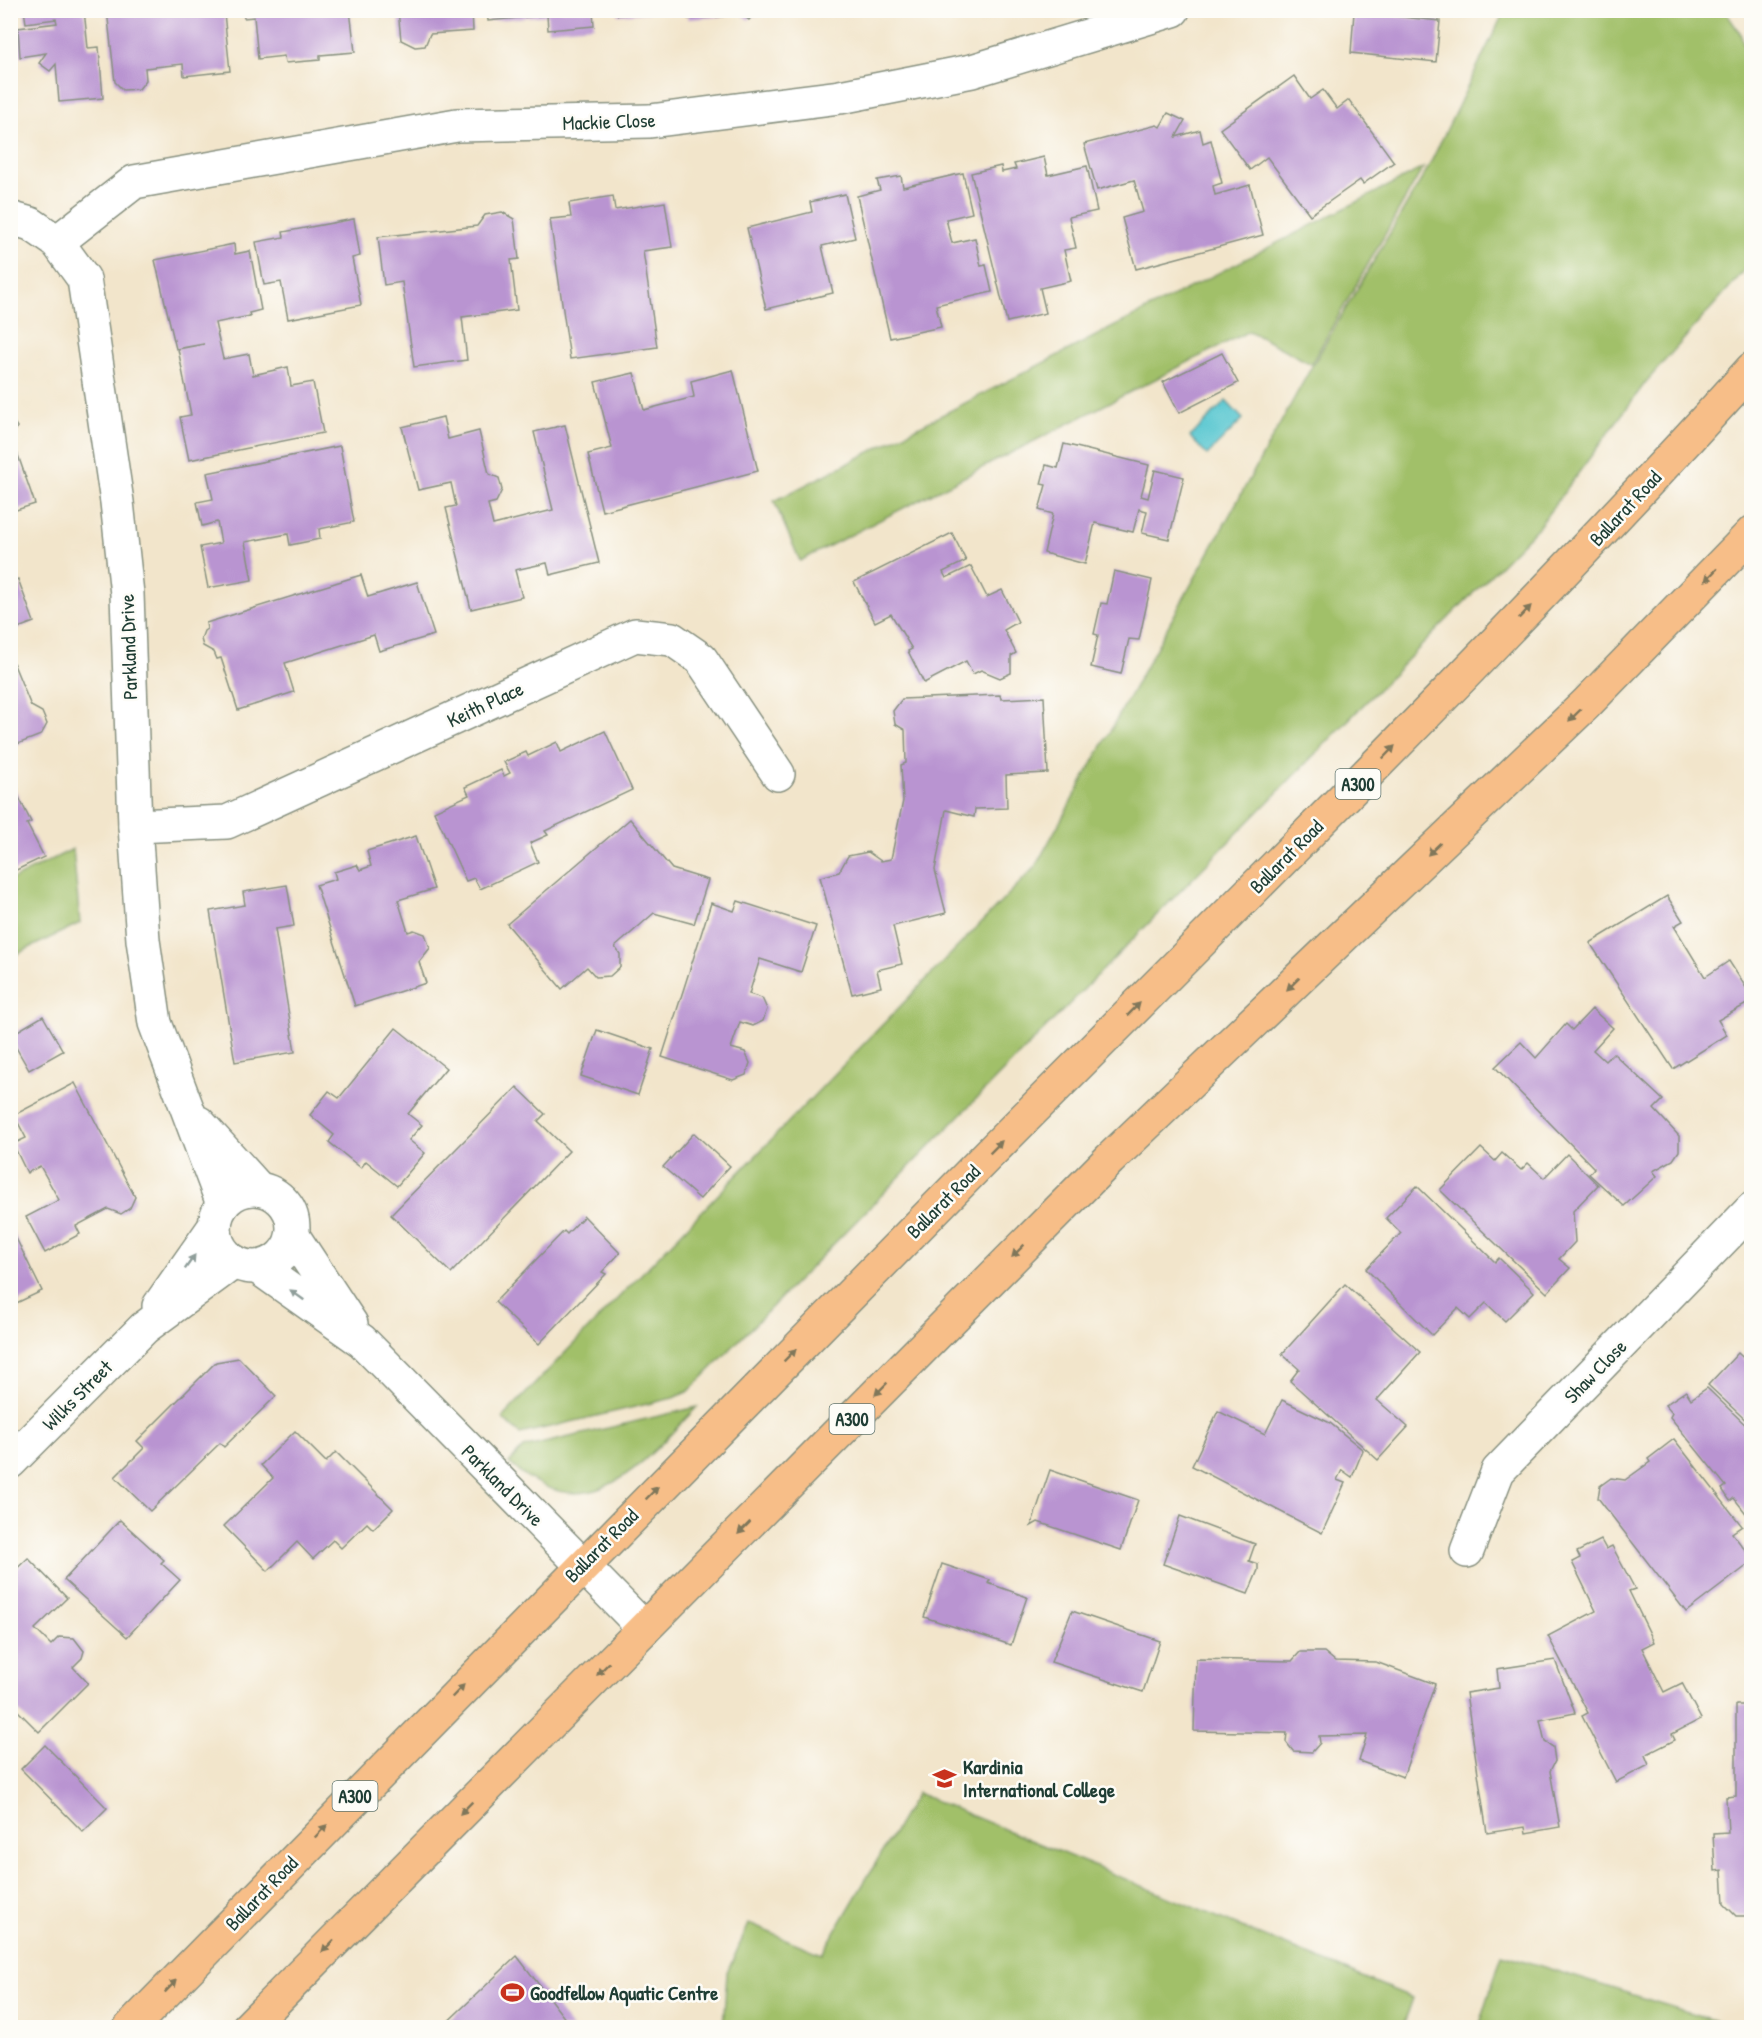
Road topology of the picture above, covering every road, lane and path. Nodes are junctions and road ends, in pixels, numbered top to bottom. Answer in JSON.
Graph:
{"nodes":[{"id":1,"x":1173,"y":10,"type":"edge"},
{"id":2,"x":10,"y":218,"type":"edge"},
{"id":3,"x":57,"y":242,"type":"junction"},
{"id":4,"x":1752,"y":369,"type":"edge"},
{"id":5,"x":1752,"y":533,"type":"edge"},
{"id":6,"x":778,"y":774,"type":"dead end"},
{"id":7,"x":135,"y":825,"type":"junction"},
{"id":8,"x":188,"y":1111,"type":"junction"},
{"id":9,"x":259,"y":1188,"type":"junction"},
{"id":10,"x":1752,"y":1209,"type":"edge"},
{"id":11,"x":219,"y":1215,"type":"junction"},
{"id":12,"x":293,"y":1236,"type":"junction"},
{"id":13,"x":247,"y":1265,"type":"junction"},
{"id":14,"x":144,"y":1328,"type":"junction"},
{"id":15,"x":362,"y":1341,"type":"junction"},
{"id":16,"x":10,"y":1462,"type":"edge"},
{"id":17,"x":1467,"y":1551,"type":"dead end"},
{"id":18,"x":581,"y":1565,"type":"junction"},
{"id":19,"x":644,"y":1628,"type":"junction"},
{"id":20,"x":130,"y":2028,"type":"edge"},
{"id":21,"x":248,"y":2028,"type":"edge"}],
"edges":[{"from":1,"to":3,"type":"street","name":"Mackie Close"},
{"from":2,"to":3,"type":"street","name":"Parkland Drive"},
{"from":3,"to":7,"type":"street","name":"Parkland Drive"},
{"from":18,"to":4,"type":"highway","name":"Ballarat Road","number":"A300","one_way":true},
{"from":5,"to":19,"type":"highway","number":"A300","one_way":true},
{"from":6,"to":7,"type":"street","name":"Keith Place"},
{"from":7,"to":8,"type":"street","name":"Parkland Drive"},
{"from":8,"to":9,"type":"street","name":"Parkland Drive"},
{"from":8,"to":11,"type":"street","name":"Parkland Drive"},
{"from":9,"to":11,"type":"street"},
{"from":9,"to":12,"type":"street"},
{"from":10,"to":17,"type":"street","name":"Shaw Close"},
{"from":11,"to":13,"type":"street"},
{"from":14,"to":11,"type":"street","name":"Wilks Street","one_way":true},
{"from":12,"to":13,"type":"street"},
{"from":12,"to":15,"type":"street","name":"Parkland Drive"},
{"from":13,"to":14,"type":"street","name":"Wilks Street"},
{"from":15,"to":13,"type":"street","name":"Parkland Drive","one_way":true},
{"from":14,"to":16,"type":"street","name":"Wilks Street"},
{"from":15,"to":18,"type":"street","name":"Parkland Drive"},
{"from":18,"to":19,"type":"street","name":"Parkland Drive"},
{"from":20,"to":18,"type":"highway","name":"Ballarat Road","number":"A300","one_way":true},
{"from":19,"to":21,"type":"highway","number":"A300","one_way":true}]}
